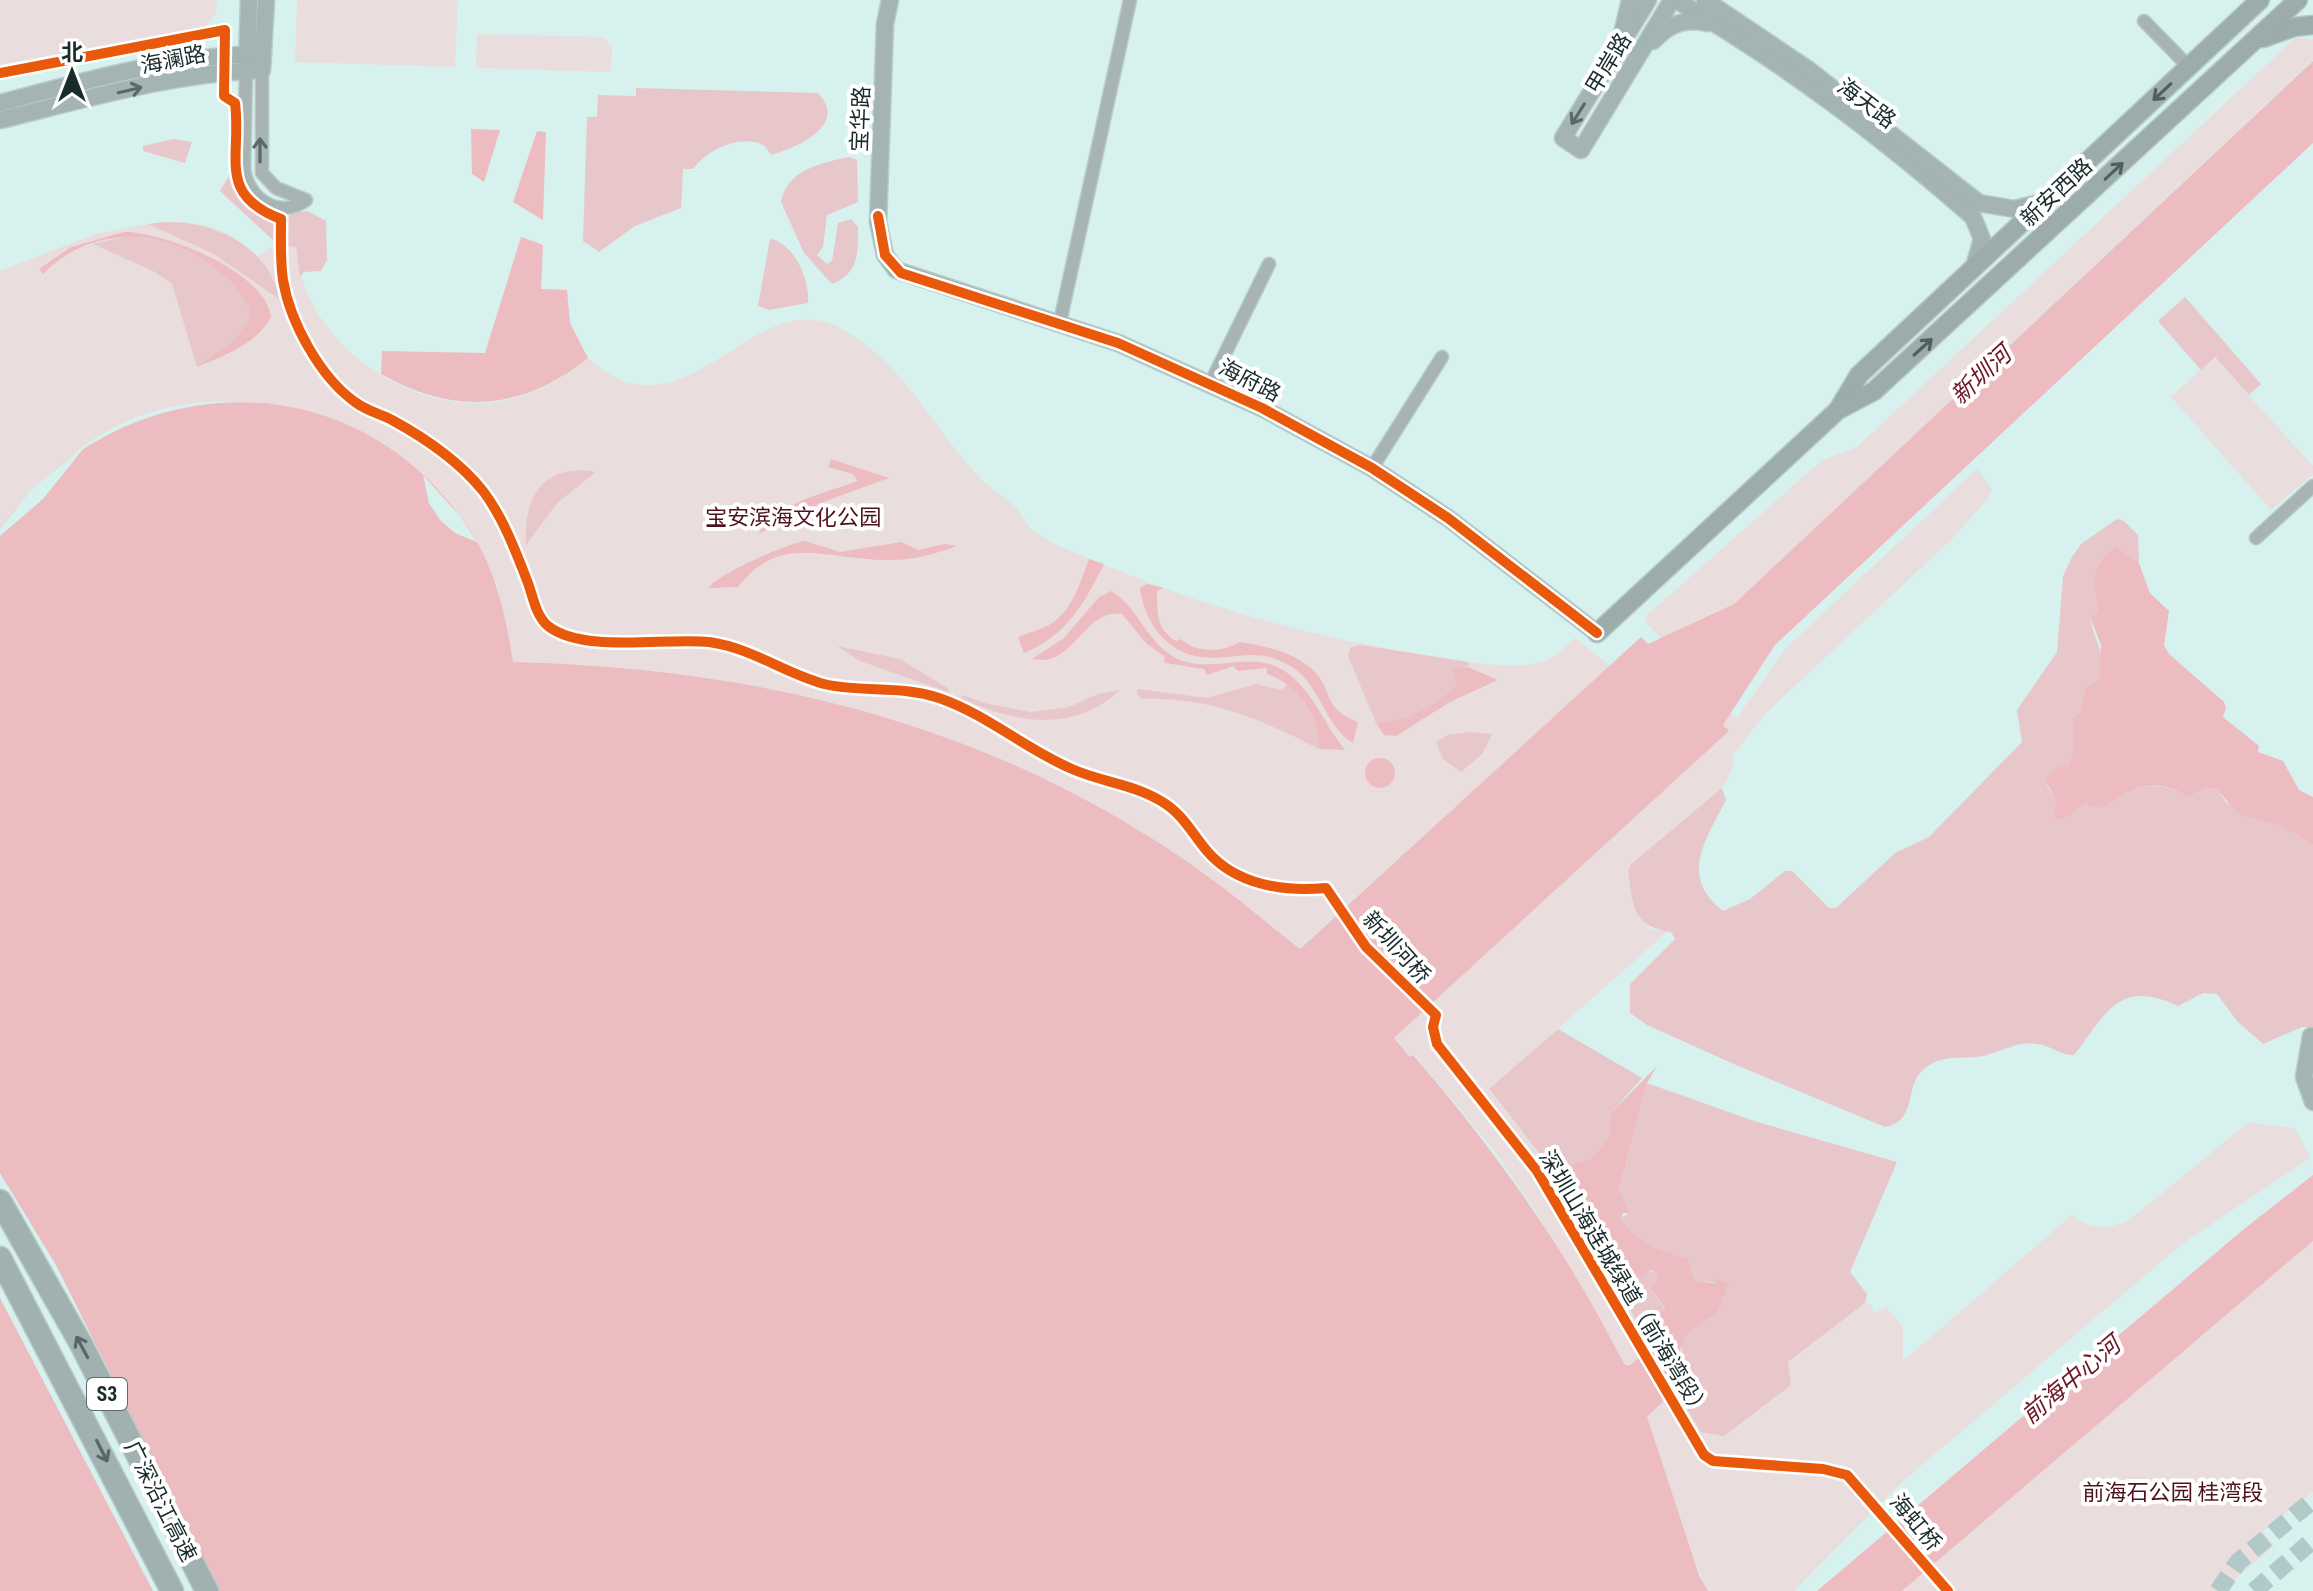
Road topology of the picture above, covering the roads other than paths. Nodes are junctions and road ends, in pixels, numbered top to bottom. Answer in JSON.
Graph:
{"nodes":[{"id":1,"x":249,"y":0,"type":"edge"},
{"id":2,"x":266,"y":0,"type":"edge"},
{"id":3,"x":881,"y":0,"type":"edge"},
{"id":4,"x":890,"y":0,"type":"edge"},
{"id":5,"x":1130,"y":0,"type":"edge"},
{"id":6,"x":1630,"y":0,"type":"edge"},
{"id":7,"x":1648,"y":0,"type":"edge"},
{"id":8,"x":1674,"y":0,"type":"edge"},
{"id":9,"x":1705,"y":0,"type":"edge"},
{"id":10,"x":1715,"y":0,"type":"edge"},
{"id":11,"x":2260,"y":0,"type":"edge"},
{"id":12,"x":2298,"y":0,"type":"edge"},
{"id":13,"x":2246,"y":8,"type":"edge"},
{"id":14,"x":1727,"y":14,"type":"junction"},
{"id":15,"x":2144,"y":21,"type":"dead end"},
{"id":16,"x":885,"y":24,"type":"junction"},
{"id":17,"x":2313,"y":25,"type":"edge"},
{"id":18,"x":1734,"y":34,"type":"junction"},
{"id":19,"x":2253,"y":42,"type":"junction"},
{"id":20,"x":1617,"y":51,"type":"junction"},
{"id":21,"x":1636,"y":60,"type":"junction"},
{"id":22,"x":255,"y":62,"type":"junction"},
{"id":23,"x":2189,"y":67,"type":"junction"},
{"id":24,"x":0,"y":103,"type":"edge"},
{"id":25,"x":0,"y":120,"type":"edge"},
{"id":26,"x":2046,"y":202,"type":"junction"},
{"id":27,"x":878,"y":216,"type":"joint"},
{"id":28,"x":1269,"y":264,"type":"dead end"},
{"id":29,"x":1971,"y":273,"type":"junction"},
{"id":30,"x":1060,"y":322,"type":"junction"},
{"id":31,"x":1880,"y":356,"type":"junction"},
{"id":32,"x":1442,"y":357,"type":"dead end"},
{"id":33,"x":1895,"y":372,"type":"junction"},
{"id":34,"x":1211,"y":382,"type":"junction"},
{"id":35,"x":1838,"y":410,"type":"junction"},
{"id":36,"x":1372,"y":468,"type":"junction"},
{"id":37,"x":2313,"y":486,"type":"edge"},
{"id":38,"x":2256,"y":538,"type":"dead end"},
{"id":39,"x":1597,"y":633,"type":"joint"},
{"id":40,"x":2312,"y":1036,"type":"edge"},
{"id":41,"x":2313,"y":1102,"type":"edge"},
{"id":42,"x":0,"y":1201,"type":"edge"},
{"id":43,"x":0,"y":1258,"type":"edge"},
{"id":44,"x":172,"y":1591,"type":"edge"},
{"id":45,"x":207,"y":1591,"type":"edge"}],
"edges":[{"from":1,"to":22,"type":"main road"},
{"from":2,"to":22,"type":"main road"},
{"from":3,"to":16,"type":"main road","name":"宝华路"},
{"from":4,"to":16,"type":"main road","name":"宝华路"},
{"from":5,"to":30,"type":"street"},
{"from":6,"to":20,"type":"main road"},
{"from":7,"to":20,"type":"main road","name":"甲岸路"},
{"from":8,"to":18,"type":"main road","name":"海天路"},
{"from":8,"to":21,"type":"main road","name":"甲岸路"},
{"from":9,"to":14,"type":"main road","name":"海天路"},
{"from":10,"to":14,"type":"main road"},
{"from":11,"to":13,"type":"main road","name":"新安西路"},
{"from":12,"to":19,"type":"main road","name":"新安西路"},
{"from":13,"to":23,"type":"main road","name":"新安西路"},
{"from":14,"to":26,"type":"main road","name":"海天路"},
{"from":15,"to":23,"type":"street"},
{"from":16,"to":27,"type":"main road","name":"宝华路"},
{"from":17,"to":19,"type":"main road"},
{"from":18,"to":21,"type":"main road"},
{"from":18,"to":29,"type":"main road","name":"海天路"},
{"from":33,"to":19,"type":"main road","name":"新安西路","one_way":true},
{"from":20,"to":21,"type":"main road","name":"甲岸路","one_way":true},
{"from":22,"to":22,"type":"street","one_way":true},
{"from":22,"to":24,"type":"main road","name":"海澜路"},
{"from":25,"to":22,"type":"main road","name":"海澜路","one_way":true},
{"from":23,"to":26,"type":"main road","name":"新安西路","one_way":true},
{"from":26,"to":29,"type":"main road","name":"新安西路"},
{"from":27,"to":30,"type":"main road","name":"海府路"},
{"from":28,"to":34,"type":"street"},
{"from":29,"to":31,"type":"main road","name":"新安西路"},
{"from":30,"to":34,"type":"main road","name":"海府路"},
{"from":31,"to":33,"type":"main road"},
{"from":31,"to":35,"type":"main road","name":"新安西路"},
{"from":32,"to":36,"type":"street"},
{"from":33,"to":35,"type":"main road","name":"新安西路"},
{"from":34,"to":36,"type":"main road","name":"海府路"},
{"from":35,"to":39,"type":"main road","name":"新安西路"},
{"from":36,"to":39,"type":"main road","name":"海府路"},
{"from":37,"to":38,"type":"street"},
{"from":40,"to":41,"type":"main road"},
{"from":45,"to":42,"type":"highway","name":"广深沿江高速","number":"S3","one_way":true},
{"from":43,"to":44,"type":"highway","name":"广深沿江高速","number":"S3","one_way":true}]}
